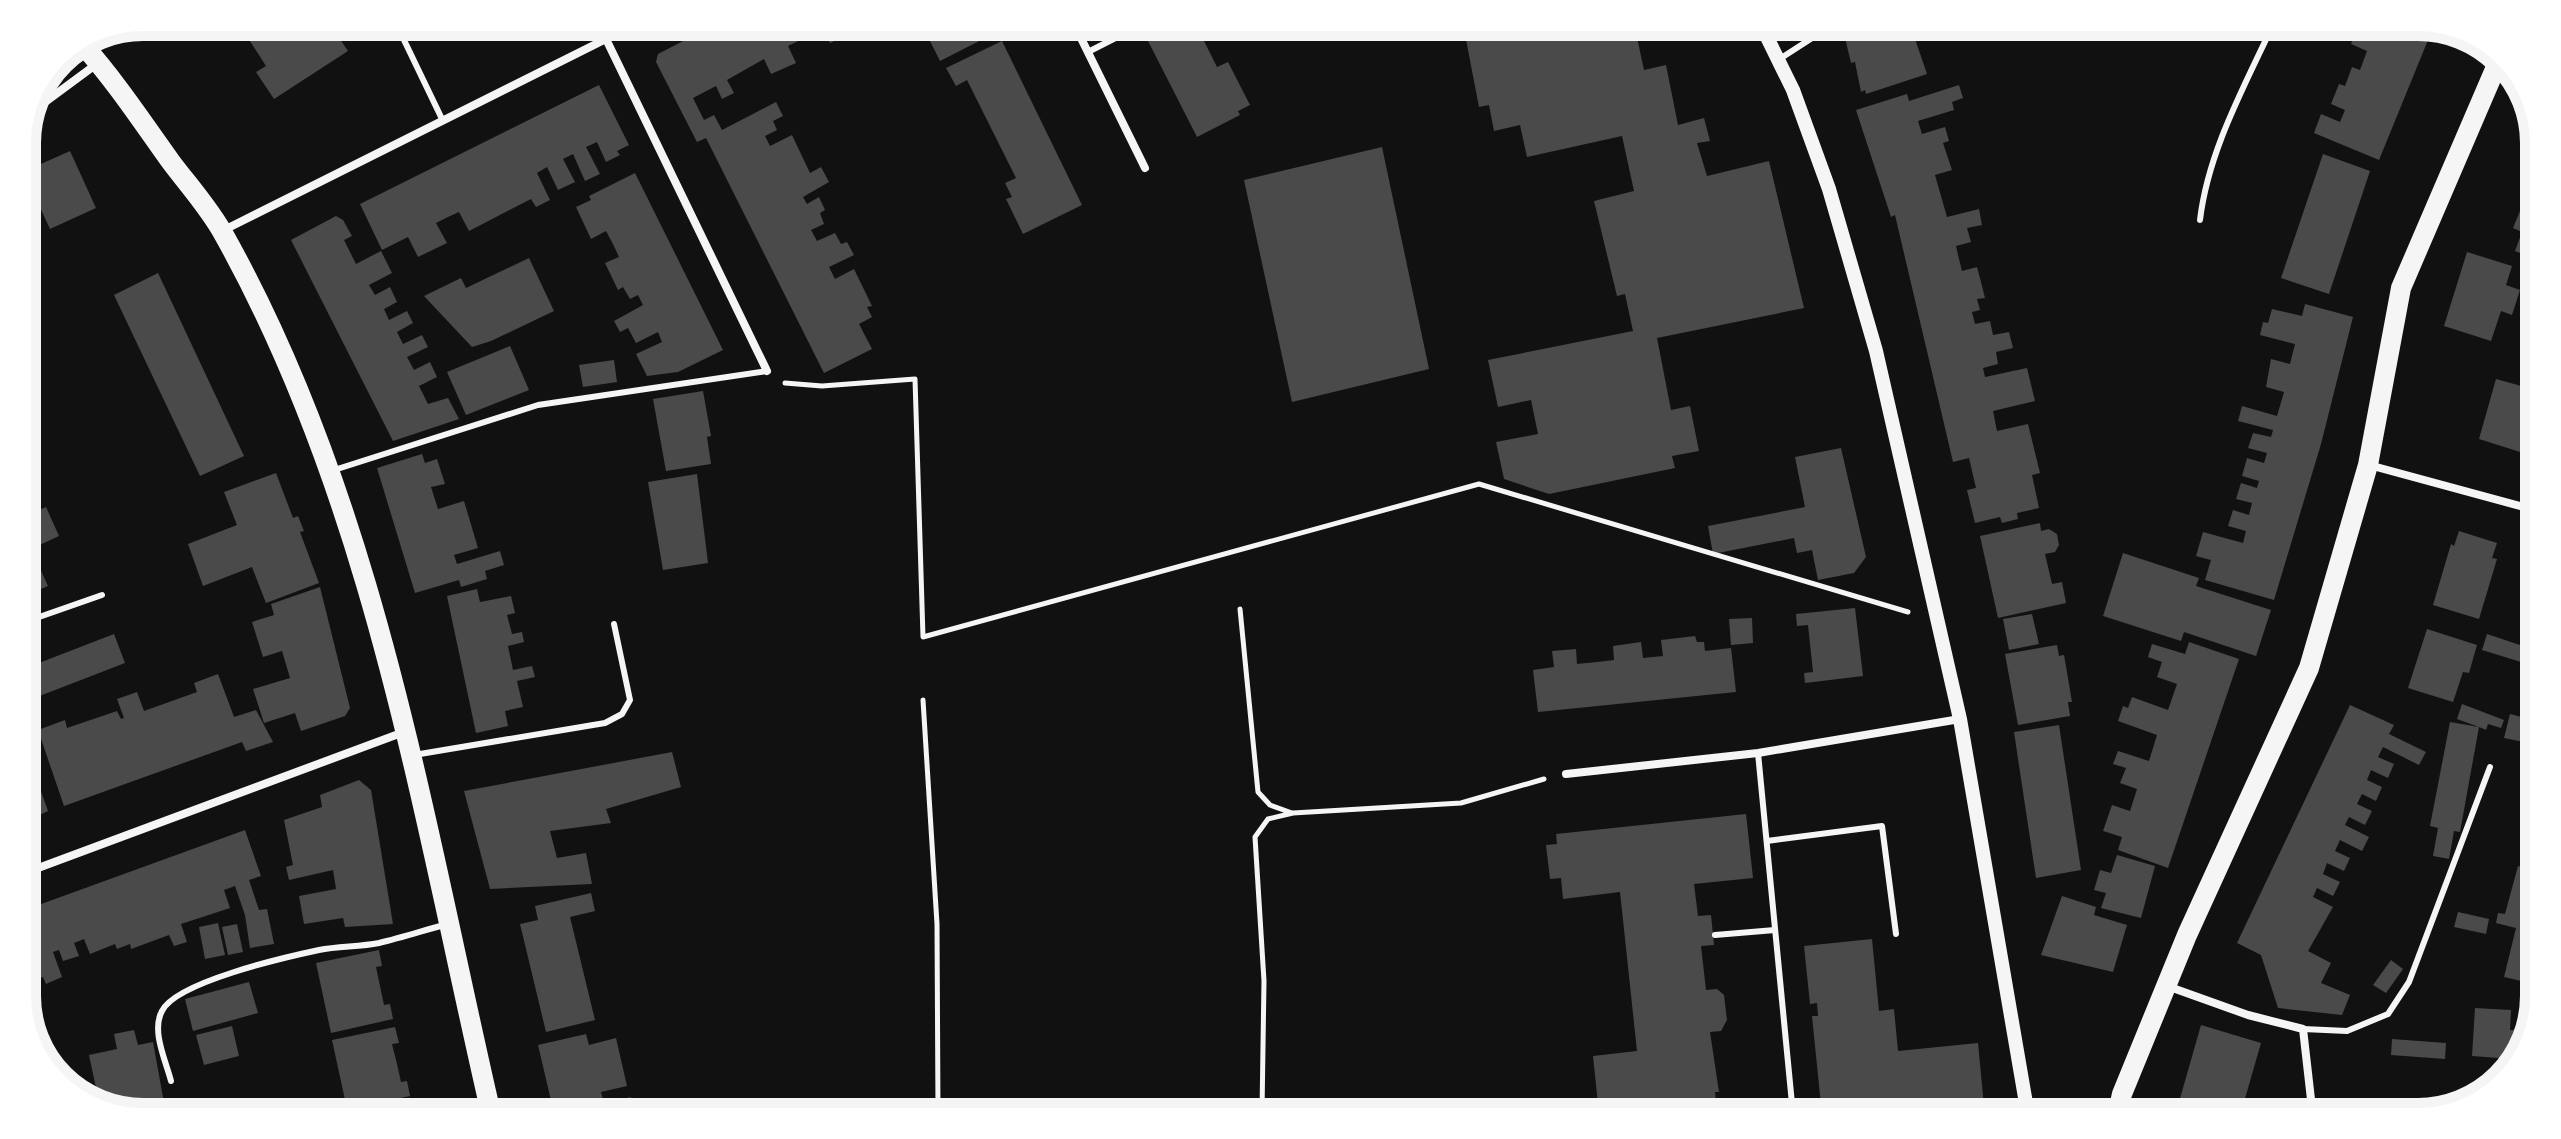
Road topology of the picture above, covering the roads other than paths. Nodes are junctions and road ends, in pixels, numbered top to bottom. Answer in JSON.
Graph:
{"nodes":[{"id":1,"x":405,"y":36,"type":"edge"},
{"id":2,"x":612,"y":36,"type":"edge"},
{"id":3,"x":1080,"y":36,"type":"edge"},
{"id":4,"x":1119,"y":36,"type":"edge"},
{"id":5,"x":1766,"y":36,"type":"edge"},
{"id":6,"x":1815,"y":36,"type":"edge"},
{"id":7,"x":2268,"y":36,"type":"edge"},
{"id":8,"x":606,"y":39,"type":"junction"},
{"id":9,"x":88,"y":51,"type":"edge"},
{"id":10,"x":1088,"y":52,"type":"junction"},
{"id":11,"x":1778,"y":60,"type":"junction"},
{"id":12,"x":99,"y":63,"type":"junction"},
{"id":13,"x":2495,"y":69,"type":"edge"},
{"id":14,"x":45,"y":103,"type":"edge"},
{"id":15,"x":442,"y":119,"type":"junction"},
{"id":16,"x":1145,"y":168,"type":"dead end"},
{"id":17,"x":2200,"y":220,"type":"dead end"},
{"id":18,"x":222,"y":231,"type":"junction"},
{"id":19,"x":767,"y":371,"type":"joint"},
{"id":20,"x":2368,"y":465,"type":"junction"},
{"id":21,"x":329,"y":472,"type":"junction"},
{"id":22,"x":2525,"y":507,"type":"edge"},
{"id":23,"x":102,"y":595,"type":"dead end"},
{"id":24,"x":36,"y":618,"type":"edge"},
{"id":25,"x":614,"y":624,"type":"dead end"},
{"id":26,"x":1960,"y":719,"type":"junction"},
{"id":27,"x":405,"y":732,"type":"junction"},
{"id":28,"x":1758,"y":753,"type":"junction"},
{"id":29,"x":410,"y":756,"type":"junction"},
{"id":30,"x":2490,"y":767,"type":"dead end"},
{"id":31,"x":1566,"y":774,"type":"road end"},
{"id":32,"x":1767,"y":841,"type":"junction"},
{"id":33,"x":36,"y":869,"type":"edge"},
{"id":34,"x":447,"y":924,"type":"junction"},
{"id":35,"x":1775,"y":930,"type":"junction"},
{"id":36,"x":1896,"y":934,"type":"dead end"},
{"id":37,"x":1715,"y":935,"type":"dead end"},
{"id":38,"x":2166,"y":985,"type":"junction"},
{"id":39,"x":2303,"y":1029,"type":"junction"},
{"id":40,"x":171,"y":1081,"type":"dead end"},
{"id":41,"x":489,"y":1103,"type":"edge"},
{"id":42,"x":1792,"y":1103,"type":"edge"},
{"id":43,"x":2026,"y":1103,"type":"edge"},
{"id":44,"x":2120,"y":1103,"type":"edge"},
{"id":45,"x":2311,"y":1103,"type":"edge"}],
"edges":[{"from":1,"to":15,"type":"lane"},
{"from":2,"to":8,"type":"street"},
{"from":3,"to":10,"type":"street"},
{"from":4,"to":10,"type":"lane"},
{"from":5,"to":11,"type":"street"},
{"from":6,"to":11,"type":"lane"},
{"from":7,"to":17,"type":"lane"},
{"from":8,"to":15,"type":"street"},
{"from":8,"to":19,"type":"street"},
{"from":9,"to":12,"type":"main road"},
{"from":10,"to":16,"type":"street"},
{"from":11,"to":26,"type":"street"},
{"from":12,"to":14,"type":"street"},
{"from":12,"to":18,"type":"main road"},
{"from":13,"to":20,"type":"main road"},
{"from":15,"to":18,"type":"street"},
{"from":18,"to":21,"type":"main road"},
{"from":19,"to":21,"type":"lane"},
{"from":20,"to":22,"type":"street"},
{"from":20,"to":38,"type":"main road"},
{"from":21,"to":27,"type":"main road"},
{"from":23,"to":24,"type":"lane"},
{"from":25,"to":29,"type":"lane"},
{"from":26,"to":28,"type":"street"},
{"from":26,"to":43,"type":"street"},
{"from":27,"to":29,"type":"main road"},
{"from":27,"to":33,"type":"street"},
{"from":28,"to":31,"type":"street"},
{"from":28,"to":32,"type":"lane"},
{"from":29,"to":34,"type":"main road"},
{"from":30,"to":39,"type":"lane"},
{"from":32,"to":35,"type":"lane"},
{"from":32,"to":36,"type":"lane"},
{"from":34,"to":40,"type":"lane"},
{"from":34,"to":41,"type":"main road"},
{"from":35,"to":37,"type":"lane"},
{"from":35,"to":42,"type":"lane"},
{"from":38,"to":39,"type":"street"},
{"from":38,"to":44,"type":"main road"},
{"from":39,"to":45,"type":"street"}]}
